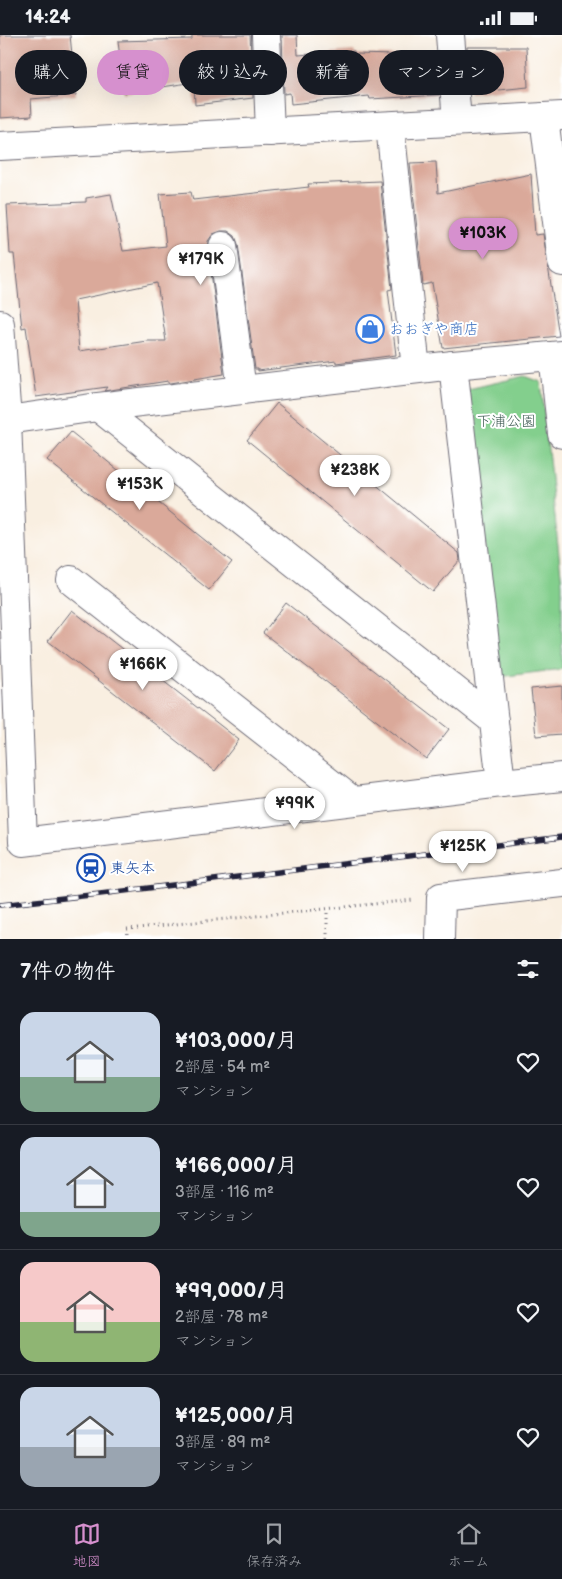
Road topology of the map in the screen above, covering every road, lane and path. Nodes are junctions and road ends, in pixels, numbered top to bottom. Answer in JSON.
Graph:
{"nodes":[{"id":1,"x":266,"y":35,"type":"edge"},
{"id":2,"x":450,"y":35,"type":"edge"},
{"id":3,"x":553,"y":116,"type":"edge"},
{"id":4,"x":457,"y":121,"type":"junction"},
{"id":5,"x":390,"y":126,"type":"junction"},
{"id":6,"x":270,"y":132,"type":"junction"},
{"id":7,"x":0,"y":146,"type":"edge"},
{"id":8,"x":223,"y":246,"type":"dead end"},
{"id":9,"x":562,"y":262,"type":"edge"},
{"id":10,"x":0,"y":324,"type":"edge"},
{"id":11,"x":558,"y":356,"type":"edge"},
{"id":12,"x":453,"y":365,"type":"junction"},
{"id":13,"x":416,"y":369,"type":"junction"},
{"id":14,"x":242,"y":390,"type":"junction"},
{"id":15,"x":98,"y":407,"type":"junction"},
{"id":16,"x":3,"y":421,"type":"edge"},
{"id":17,"x":562,"y":434,"type":"edge"},
{"id":18,"x":71,"y":580,"type":"dead end"},
{"id":19,"x":494,"y":721,"type":"junction"},
{"id":20,"x":562,"y":777,"type":"edge"},
{"id":21,"x":501,"y":783,"type":"junction"},
{"id":22,"x":353,"y":801,"type":"junction"},
{"id":23,"x":562,"y":883,"type":"edge"},
{"id":24,"x":441,"y":897,"type":"junction"},
{"id":25,"x":327,"y":909,"type":"junction"},
{"id":26,"x":127,"y":939,"type":"edge"},
{"id":27,"x":327,"y":939,"type":"edge"},
{"id":28,"x":440,"y":939,"type":"edge"}],
"edges":[{"from":1,"to":6,"type":"street"},
{"from":2,"to":4,"type":"street"},
{"from":3,"to":4,"type":"street"},
{"from":3,"to":9,"type":"street"},
{"from":4,"to":5,"type":"street"},
{"from":5,"to":6,"type":"street"},
{"from":5,"to":13,"type":"street"},
{"from":6,"to":7,"type":"street"},
{"from":8,"to":14,"type":"street"},
{"from":10,"to":16,"type":"street"},
{"from":11,"to":12,"type":"street"},
{"from":11,"to":17,"type":"street"},
{"from":12,"to":13,"type":"street"},
{"from":12,"to":19,"type":"street"},
{"from":13,"to":14,"type":"street"},
{"from":14,"to":15,"type":"street"},
{"from":15,"to":16,"type":"street"},
{"from":15,"to":19,"type":"street"},
{"from":16,"to":22,"type":"street"},
{"from":18,"to":22,"type":"street"},
{"from":19,"to":21,"type":"street"},
{"from":20,"to":21,"type":"street"},
{"from":21,"to":22,"type":"street"},
{"from":23,"to":24,"type":"street"},
{"from":24,"to":25,"type":"path"},
{"from":24,"to":28,"type":"street"},
{"from":25,"to":26,"type":"path"},
{"from":25,"to":27,"type":"path"}]}
